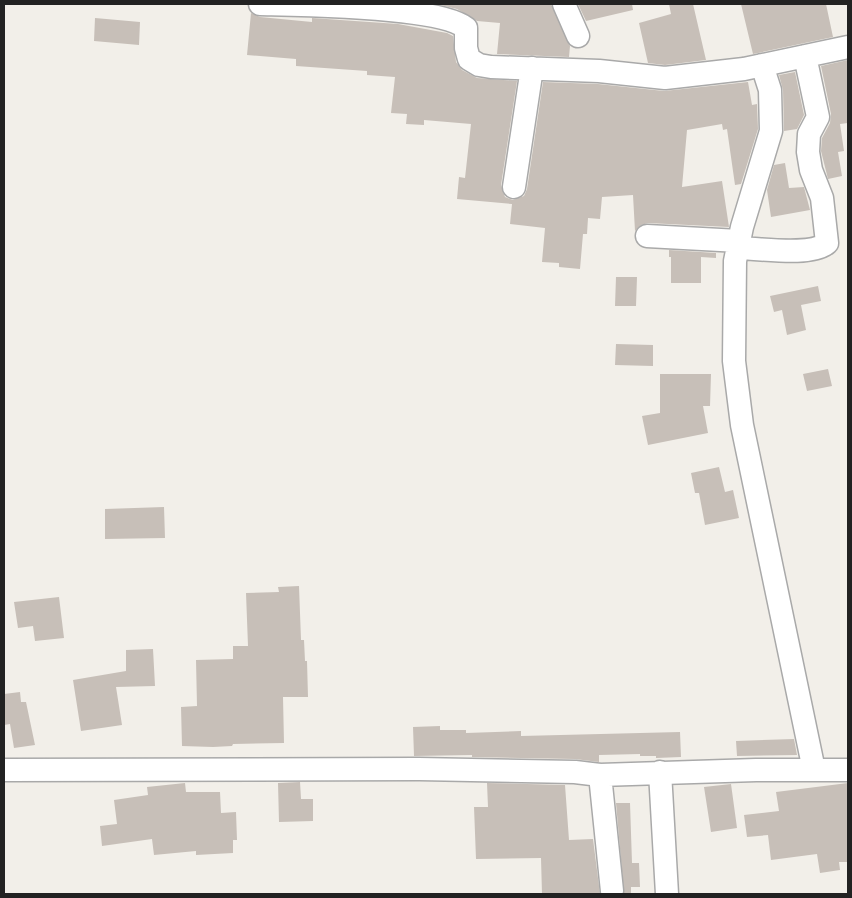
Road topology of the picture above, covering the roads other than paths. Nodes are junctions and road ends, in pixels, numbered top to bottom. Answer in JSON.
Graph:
{"nodes":[{"id":1,"x":260,"y":4,"type":"edge"},
{"id":2,"x":564,"y":4,"type":"edge"},
{"id":3,"x":578,"y":36,"type":"dead end"},
{"id":4,"x":848,"y":47,"type":"edge"},
{"id":5,"x":805,"y":56,"type":"junction"},
{"id":6,"x":762,"y":65,"type":"junction"},
{"id":7,"x":532,"y":68,"type":"junction"},
{"id":8,"x":514,"y":187,"type":"dead end"},
{"id":9,"x":647,"y":236,"type":"dead end"},
{"id":10,"x":738,"y":244,"type":"junction"},
{"id":11,"x":4,"y":770,"type":"edge"},
{"id":12,"x":814,"y":770,"type":"junction"},
{"id":13,"x":848,"y":770,"type":"edge"},
{"id":14,"x":660,"y":772,"type":"junction"},
{"id":15,"x":600,"y":775,"type":"junction"},
{"id":16,"x":612,"y":890,"type":"dead end"},
{"id":17,"x":667,"y":894,"type":"edge"}],
"edges":[{"from":1,"to":7,"type":"street"},
{"from":2,"to":3,"type":"street"},
{"from":4,"to":5,"type":"street"},
{"from":5,"to":6,"type":"street"},
{"from":5,"to":10,"type":"street"},
{"from":6,"to":7,"type":"street"},
{"from":6,"to":10,"type":"street"},
{"from":7,"to":8,"type":"street"},
{"from":9,"to":10,"type":"street"},
{"from":10,"to":12,"type":"street"},
{"from":11,"to":15,"type":"street"},
{"from":12,"to":13,"type":"street"},
{"from":12,"to":14,"type":"street"},
{"from":14,"to":15,"type":"street"},
{"from":14,"to":17,"type":"street"},
{"from":15,"to":16,"type":"street"}]}
